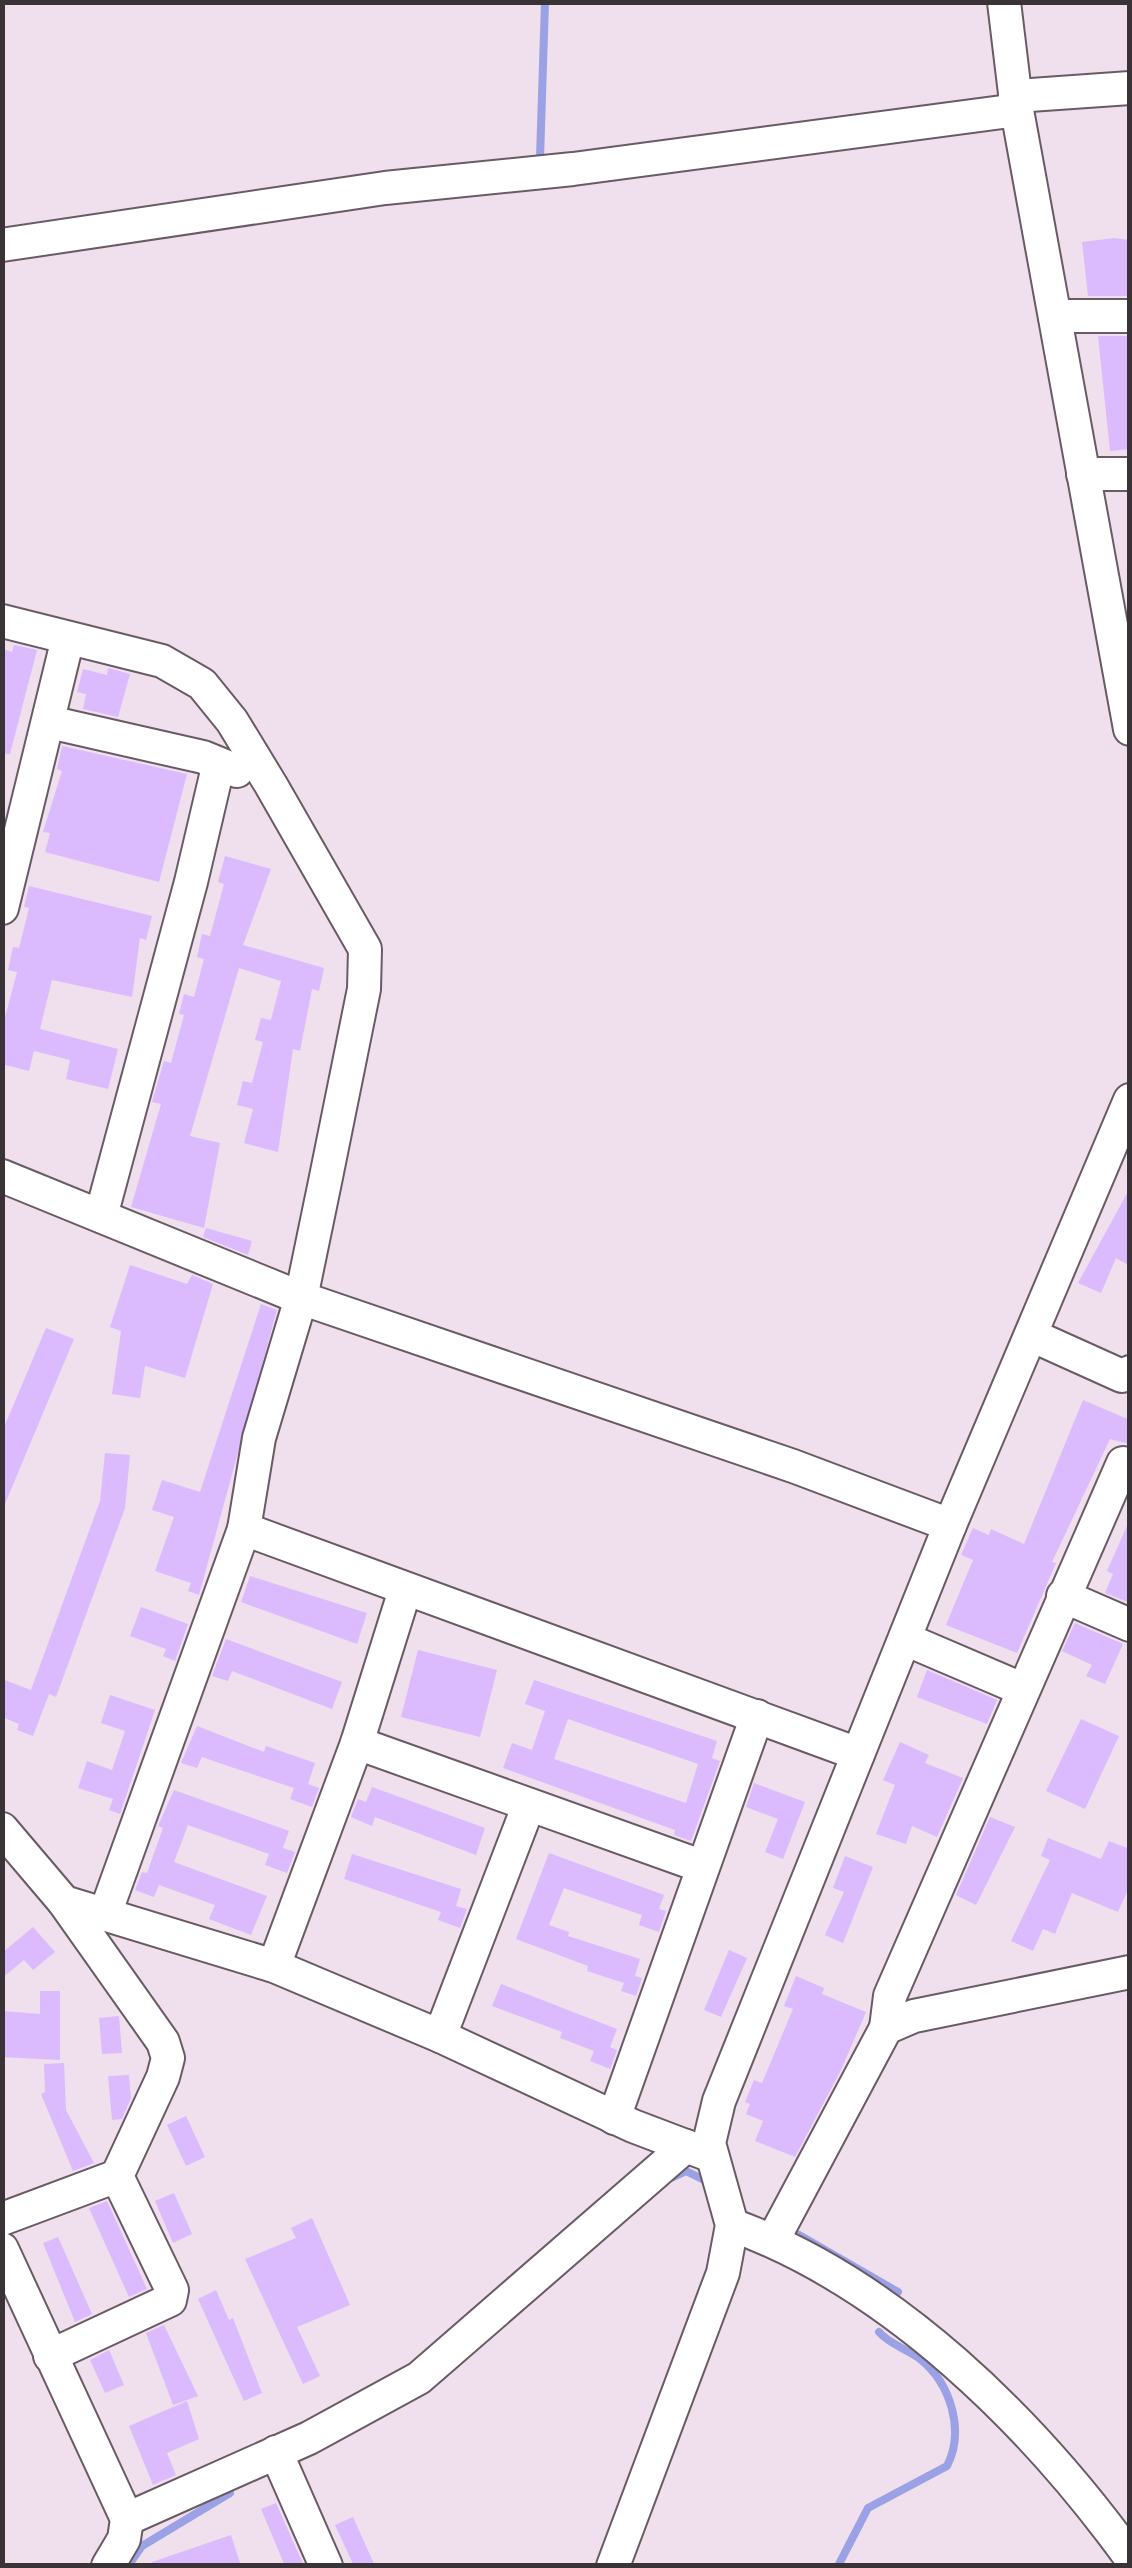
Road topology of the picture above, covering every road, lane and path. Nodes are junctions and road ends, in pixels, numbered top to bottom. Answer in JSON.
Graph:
{"nodes":[{"id":1,"x":1004,"y":2,"type":"edge"},
{"id":2,"x":1130,"y":88,"type":"edge"},
{"id":3,"x":1016,"y":103,"type":"junction"},
{"id":4,"x":2,"y":245,"type":"edge"},
{"id":5,"x":1054,"y":316,"type":"junction"},
{"id":6,"x":1130,"y":316,"type":"edge"},
{"id":7,"x":1082,"y":474,"type":"junction"},
{"id":8,"x":1130,"y":474,"type":"edge"},
{"id":9,"x":2,"y":621,"type":"edge"},
{"id":10,"x":68,"y":638,"type":"junction"},
{"id":11,"x":49,"y":722,"type":"junction"},
{"id":12,"x":1130,"y":729,"type":"edge"},
{"id":13,"x":218,"y":766,"type":"junction"},
{"id":14,"x":266,"y":777,"type":"junction"},
{"id":15,"x":2,"y":908,"type":"edge"},
{"id":16,"x":1130,"y":1100,"type":"edge"},
{"id":17,"x":2,"y":1176,"type":"edge"},
{"id":18,"x":102,"y":1216,"type":"junction"},
{"id":19,"x":301,"y":1298,"type":"junction"},
{"id":20,"x":1031,"y":1334,"type":"junction"},
{"id":21,"x":1130,"y":1372,"type":"edge"},
{"id":22,"x":1130,"y":1466,"type":"edge"},
{"id":23,"x":950,"y":1525,"type":"junction"},
{"id":24,"x":244,"y":1529,"type":"junction"},
{"id":25,"x":405,"y":1590,"type":"junction"},
{"id":26,"x":1062,"y":1596,"type":"junction"},
{"id":27,"x":1130,"y":1625,"type":"edge"},
{"id":28,"x":905,"y":1639,"type":"junction"},
{"id":29,"x":1022,"y":1689,"type":"junction"},
{"id":30,"x":757,"y":1716,"type":"junction"},
{"id":31,"x":357,"y":1744,"type":"junction"},
{"id":32,"x":858,"y":1754,"type":"junction"},
{"id":33,"x":528,"y":1806,"type":"junction"},
{"id":34,"x":2,"y":1830,"type":"edge"},
{"id":35,"x":13,"y":1865,"type":"edge"},
{"id":36,"x":701,"y":1866,"type":"junction"},
{"id":37,"x":96,"y":1920,"type":"junction"},
{"id":38,"x":274,"y":1966,"type":"junction"},
{"id":39,"x":1130,"y":1972,"type":"edge"},
{"id":40,"x":886,"y":2028,"type":"junction"},
{"id":41,"x":440,"y":2036,"type":"junction"},
{"id":42,"x":614,"y":2118,"type":"junction"},
{"id":43,"x":699,"y":2151,"type":"junction"},
{"id":44,"x":117,"y":2176,"type":"junction"},
{"id":45,"x":2,"y":2219,"type":"edge"},
{"id":46,"x":732,"y":2225,"type":"junction"},
{"id":47,"x":773,"y":2240,"type":"junction"},
{"id":48,"x":2,"y":2249,"type":"edge"},
{"id":49,"x":50,"y":2356,"type":"junction"},
{"id":50,"x":276,"y":2452,"type":"junction"},
{"id":51,"x":128,"y":2520,"type":"junction"},
{"id":52,"x":1130,"y":2557,"type":"edge"},
{"id":53,"x":108,"y":2566,"type":"edge"},
{"id":54,"x":326,"y":2566,"type":"edge"},
{"id":55,"x":612,"y":2566,"type":"edge"}],
"edges":[{"from":1,"to":3,"type":"street"},
{"from":2,"to":3,"type":"street"},
{"from":3,"to":4,"type":"street"},
{"from":3,"to":5,"type":"street"},
{"from":5,"to":6,"type":"street"},
{"from":5,"to":7,"type":"street"},
{"from":7,"to":8,"type":"street"},
{"from":7,"to":12,"type":"street"},
{"from":9,"to":10,"type":"street"},
{"from":10,"to":11,"type":"street"},
{"from":10,"to":14,"type":"street"},
{"from":11,"to":13,"type":"street"},
{"from":11,"to":15,"type":"street"},
{"from":13,"to":14,"type":"street"},
{"from":13,"to":18,"type":"street"},
{"from":14,"to":19,"type":"street"},
{"from":16,"to":20,"type":"street"},
{"from":17,"to":18,"type":"street"},
{"from":18,"to":19,"type":"street"},
{"from":19,"to":23,"type":"street"},
{"from":19,"to":24,"type":"street"},
{"from":20,"to":21,"type":"street"},
{"from":20,"to":23,"type":"street"},
{"from":22,"to":26,"type":"street"},
{"from":23,"to":28,"type":"street"},
{"from":24,"to":25,"type":"street"},
{"from":24,"to":37,"type":"street"},
{"from":25,"to":30,"type":"street"},
{"from":25,"to":31,"type":"street"},
{"from":26,"to":27,"type":"street"},
{"from":26,"to":29,"type":"street"},
{"from":28,"to":29,"type":"street"},
{"from":28,"to":32,"type":"street"},
{"from":29,"to":40,"type":"street"},
{"from":30,"to":32,"type":"street"},
{"from":30,"to":36,"type":"street"},
{"from":31,"to":33,"type":"street"},
{"from":31,"to":38,"type":"street"},
{"from":32,"to":43,"type":"street"},
{"from":33,"to":36,"type":"street"},
{"from":33,"to":41,"type":"street"},
{"from":34,"to":35,"type":"street"},
{"from":35,"to":37,"type":"street"},
{"from":36,"to":42,"type":"street"},
{"from":37,"to":38,"type":"street"},
{"from":37,"to":44,"type":"street"},
{"from":38,"to":41,"type":"street"},
{"from":39,"to":40,"type":"street"},
{"from":40,"to":47,"type":"street"},
{"from":41,"to":42,"type":"street"},
{"from":42,"to":43,"type":"street"},
{"from":43,"to":46,"type":"street"},
{"from":43,"to":50,"type":"street"},
{"from":44,"to":45,"type":"street"},
{"from":44,"to":49,"type":"street"},
{"from":46,"to":47,"type":"street"},
{"from":46,"to":55,"type":"street"},
{"from":47,"to":52,"type":"street"},
{"from":48,"to":49,"type":"street"},
{"from":49,"to":51,"type":"street"},
{"from":50,"to":51,"type":"street"},
{"from":50,"to":54,"type":"street"},
{"from":51,"to":53,"type":"street"}]}
